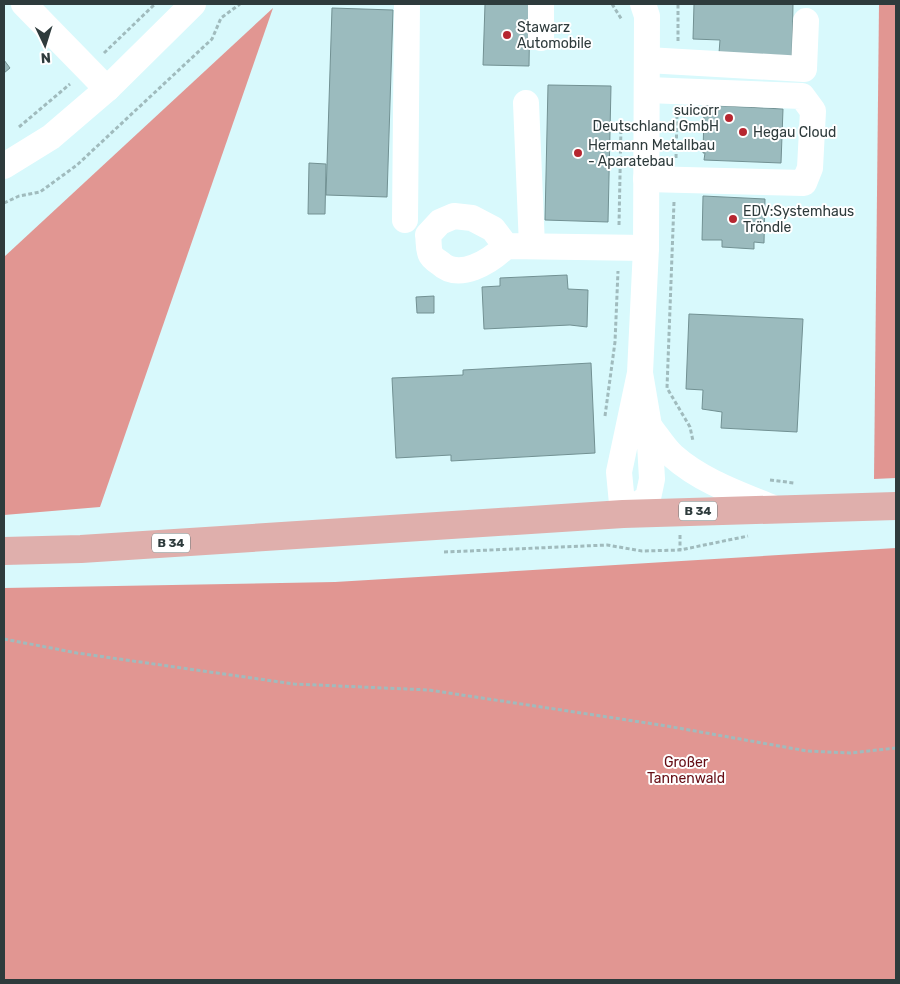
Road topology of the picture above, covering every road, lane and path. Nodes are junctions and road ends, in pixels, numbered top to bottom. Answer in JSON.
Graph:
{"nodes":[{"id":1,"x":24,"y":4,"type":"edge"},
{"id":2,"x":193,"y":4,"type":"edge"},
{"id":3,"x":240,"y":4,"type":"edge"},
{"id":4,"x":407,"y":4,"type":"edge"},
{"id":5,"x":541,"y":4,"type":"edge"},
{"id":6,"x":643,"y":4,"type":"edge"},
{"id":7,"x":806,"y":21,"type":"dead end"},
{"id":8,"x":541,"y":38,"type":"dead end"},
{"id":9,"x":647,"y":60,"type":"junction"},
{"id":10,"x":107,"y":89,"type":"junction"},
{"id":11,"x":647,"y":90,"type":"junction"},
{"id":12,"x":526,"y":103,"type":"dead end"},
{"id":13,"x":4,"y":166,"type":"edge"},
{"id":14,"x":646,"y":179,"type":"junction"},
{"id":15,"x":4,"y":203,"type":"edge"},
{"id":16,"x":405,"y":220,"type":"dead end"},
{"id":17,"x":506,"y":246,"type":"dead end"},
{"id":18,"x":532,"y":246,"type":"junction"},
{"id":19,"x":646,"y":248,"type":"junction"},
{"id":20,"x":640,"y":373,"type":"junction"},
{"id":21,"x":672,"y":397,"type":"dead end"},
{"id":22,"x":649,"y":426,"type":"junction"},
{"id":23,"x":687,"y":466,"type":"junction"},
{"id":24,"x":761,"y":479,"type":"dead end"},
{"id":25,"x":800,"y":484,"type":"dead end"},
{"id":26,"x":896,"y":506,"type":"edge"},
{"id":27,"x":773,"y":508,"type":"junction"},
{"id":28,"x":623,"y":514,"type":"junction"},
{"id":29,"x":752,"y":535,"type":"dead end"},
{"id":30,"x":4,"y":551,"type":"edge"},
{"id":31,"x":439,"y":552,"type":"dead end"},
{"id":32,"x":4,"y":639,"type":"edge"},
{"id":33,"x":896,"y":748,"type":"edge"}],
"edges":[{"from":1,"to":10,"type":"street"},
{"from":2,"to":10,"type":"street"},
{"from":3,"to":15,"type":"path"},
{"from":4,"to":16,"type":"street"},
{"from":5,"to":8,"type":"street"},
{"from":6,"to":9,"type":"street"},
{"from":7,"to":9,"type":"street"},
{"from":9,"to":11,"type":"street"},
{"from":10,"to":13,"type":"street"},
{"from":11,"to":14,"type":"street"},
{"from":11,"to":14,"type":"street"},
{"from":12,"to":18,"type":"street"},
{"from":14,"to":19,"type":"street"},
{"from":17,"to":18,"type":"street"},
{"from":18,"to":19,"type":"street"},
{"from":19,"to":20,"type":"street"},
{"from":20,"to":22,"type":"street"},
{"from":20,"to":28,"type":"street"},
{"from":21,"to":23,"type":"path"},
{"from":22,"to":23,"type":"street"},
{"from":22,"to":28,"type":"street"},
{"from":23,"to":27,"type":"street"},
{"from":24,"to":25,"type":"path"},
{"from":26,"to":27,"type":"main road","number":"B 34"},
{"from":27,"to":28,"type":"main road","number":"B 34"},
{"from":28,"to":30,"type":"main road","number":"B 34"},
{"from":29,"to":31,"type":"path"},
{"from":32,"to":33,"type":"path"}]}
